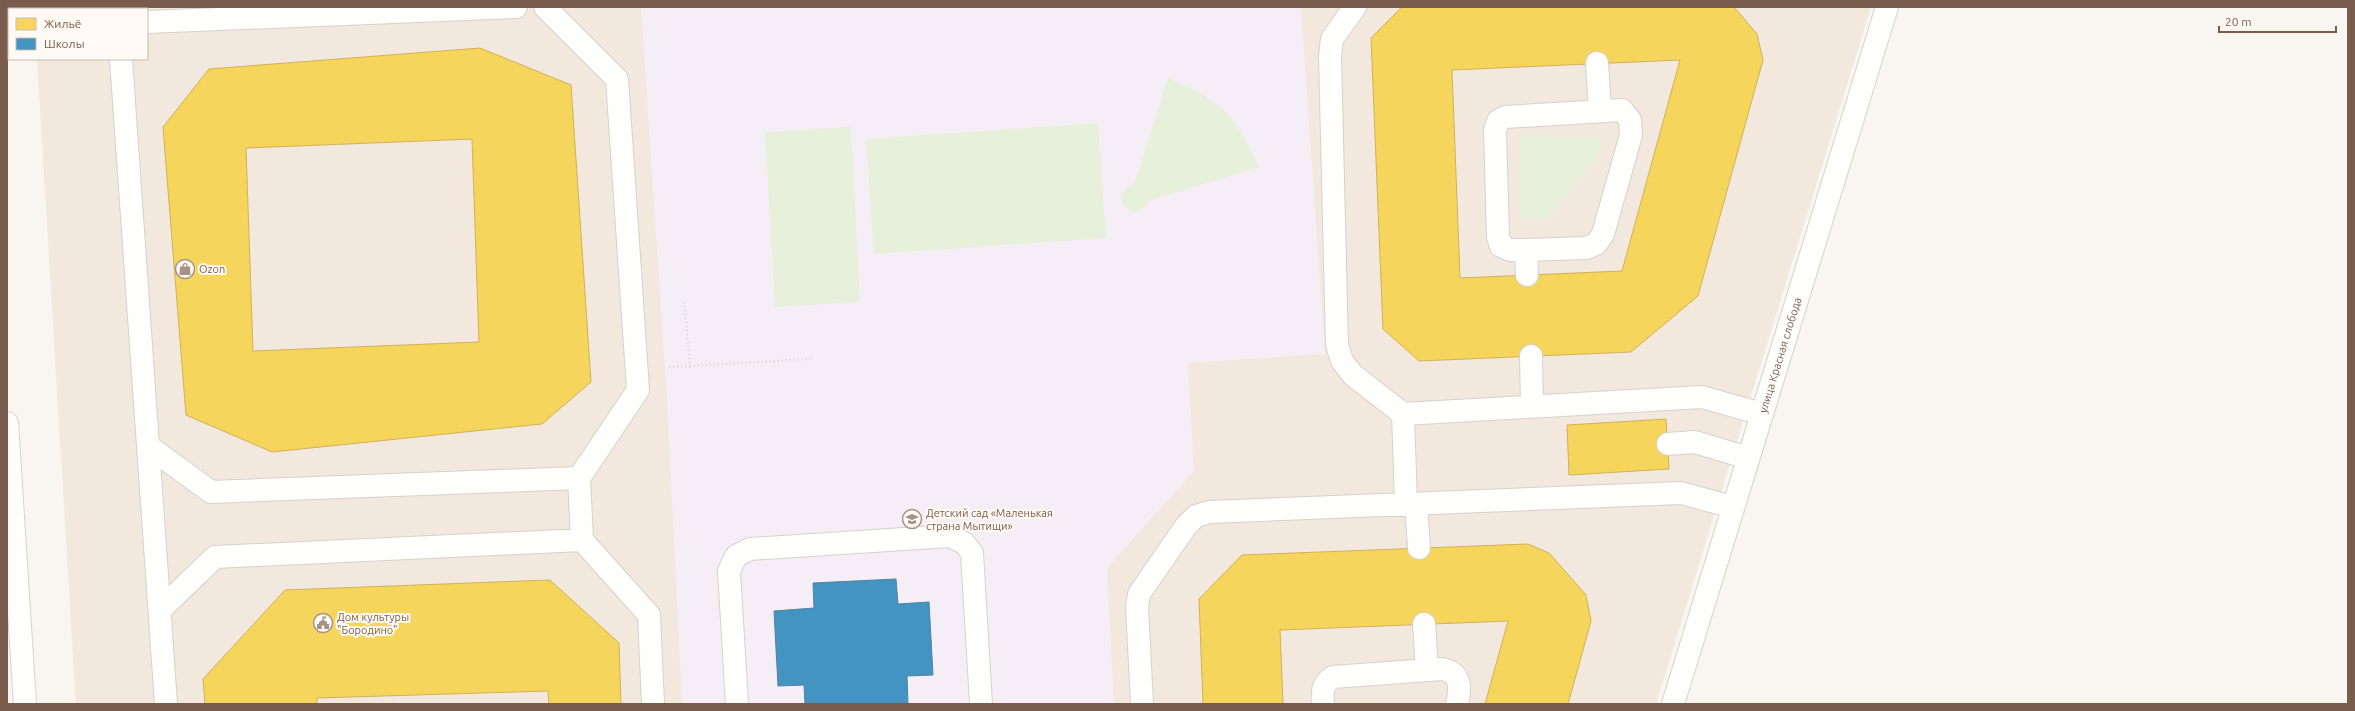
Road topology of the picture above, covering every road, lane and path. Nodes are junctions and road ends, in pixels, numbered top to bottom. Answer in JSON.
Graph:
{"nodes":[{"id":1,"x":516,"y":7,"type":"edge"},
{"id":2,"x":545,"y":7,"type":"edge"},
{"id":3,"x":1355,"y":7,"type":"edge"},
{"id":4,"x":1887,"y":7,"type":"edge"},
{"id":5,"x":148,"y":22,"type":"edge"},
{"id":6,"x":121,"y":60,"type":"edge"},
{"id":7,"x":1597,"y":63,"type":"dead end"},
{"id":8,"x":1600,"y":110,"type":"junction"},
{"id":9,"x":1526,"y":250,"type":"junction"},
{"id":10,"x":1527,"y":275,"type":"dead end"},
{"id":11,"x":684,"y":301,"type":"dead end"},
{"id":12,"x":1530,"y":356,"type":"dead end"},
{"id":13,"x":811,"y":359,"type":"dead end"},
{"id":14,"x":690,"y":366,"type":"junction"},
{"id":15,"x":637,"y":369,"type":"junction"},
{"id":16,"x":1532,"y":406,"type":"junction"},
{"id":17,"x":1403,"y":414,"type":"junction"},
{"id":18,"x":1762,"y":414,"type":"junction"},
{"id":19,"x":7,"y":423,"type":"edge"},
{"id":20,"x":1668,"y":444,"type":"dead end"},
{"id":21,"x":148,"y":446,"type":"junction"},
{"id":22,"x":1748,"y":458,"type":"junction"},
{"id":23,"x":579,"y":478,"type":"junction"},
{"id":24,"x":1411,"y":504,"type":"junction"},
{"id":25,"x":1733,"y":506,"type":"junction"},
{"id":26,"x":582,"y":540,"type":"junction"},
{"id":27,"x":1419,"y":548,"type":"dead end"},
{"id":28,"x":160,"y":610,"type":"junction"},
{"id":29,"x":1424,"y":624,"type":"dead end"},
{"id":30,"x":1427,"y":670,"type":"junction"},
{"id":31,"x":24,"y":704,"type":"edge"},
{"id":32,"x":166,"y":704,"type":"edge"},
{"id":33,"x":653,"y":704,"type":"edge"},
{"id":34,"x":737,"y":704,"type":"edge"},
{"id":35,"x":981,"y":704,"type":"edge"},
{"id":36,"x":1142,"y":704,"type":"edge"},
{"id":37,"x":1323,"y":704,"type":"edge"},
{"id":38,"x":1456,"y":704,"type":"edge"},
{"id":39,"x":1673,"y":704,"type":"edge"}],
"edges":[{"from":1,"to":5,"type":"street"},
{"from":2,"to":15,"type":"street"},
{"from":3,"to":17,"type":"street"},
{"from":4,"to":18,"type":"street","name":"улица Красная слобода"},
{"from":6,"to":21,"type":"street"},
{"from":7,"to":8,"type":"street"},
{"from":8,"to":9,"type":"street"},
{"from":8,"to":9,"type":"street"},
{"from":9,"to":10,"type":"street"},
{"from":11,"to":14,"type":"path"},
{"from":12,"to":16,"type":"street"},
{"from":13,"to":14,"type":"path"},
{"from":14,"to":15,"type":"path"},
{"from":15,"to":23,"type":"street"},
{"from":16,"to":17,"type":"street"},
{"from":16,"to":18,"type":"street"},
{"from":17,"to":24,"type":"street"},
{"from":18,"to":22,"type":"street","name":"улица Красная слобода"},
{"from":19,"to":31,"type":"street"},
{"from":20,"to":22,"type":"street"},
{"from":21,"to":23,"type":"street"},
{"from":21,"to":28,"type":"street"},
{"from":22,"to":25,"type":"street","name":"улица Красная слобода"},
{"from":23,"to":26,"type":"street"},
{"from":24,"to":25,"type":"street"},
{"from":24,"to":27,"type":"street"},
{"from":24,"to":36,"type":"street"},
{"from":25,"to":39,"type":"street","name":"улица Красная слобода"},
{"from":26,"to":28,"type":"street"},
{"from":26,"to":33,"type":"street"},
{"from":28,"to":32,"type":"street"},
{"from":29,"to":30,"type":"street"},
{"from":30,"to":37,"type":"street"},
{"from":30,"to":38,"type":"street"},
{"from":34,"to":35,"type":"street"}]}
